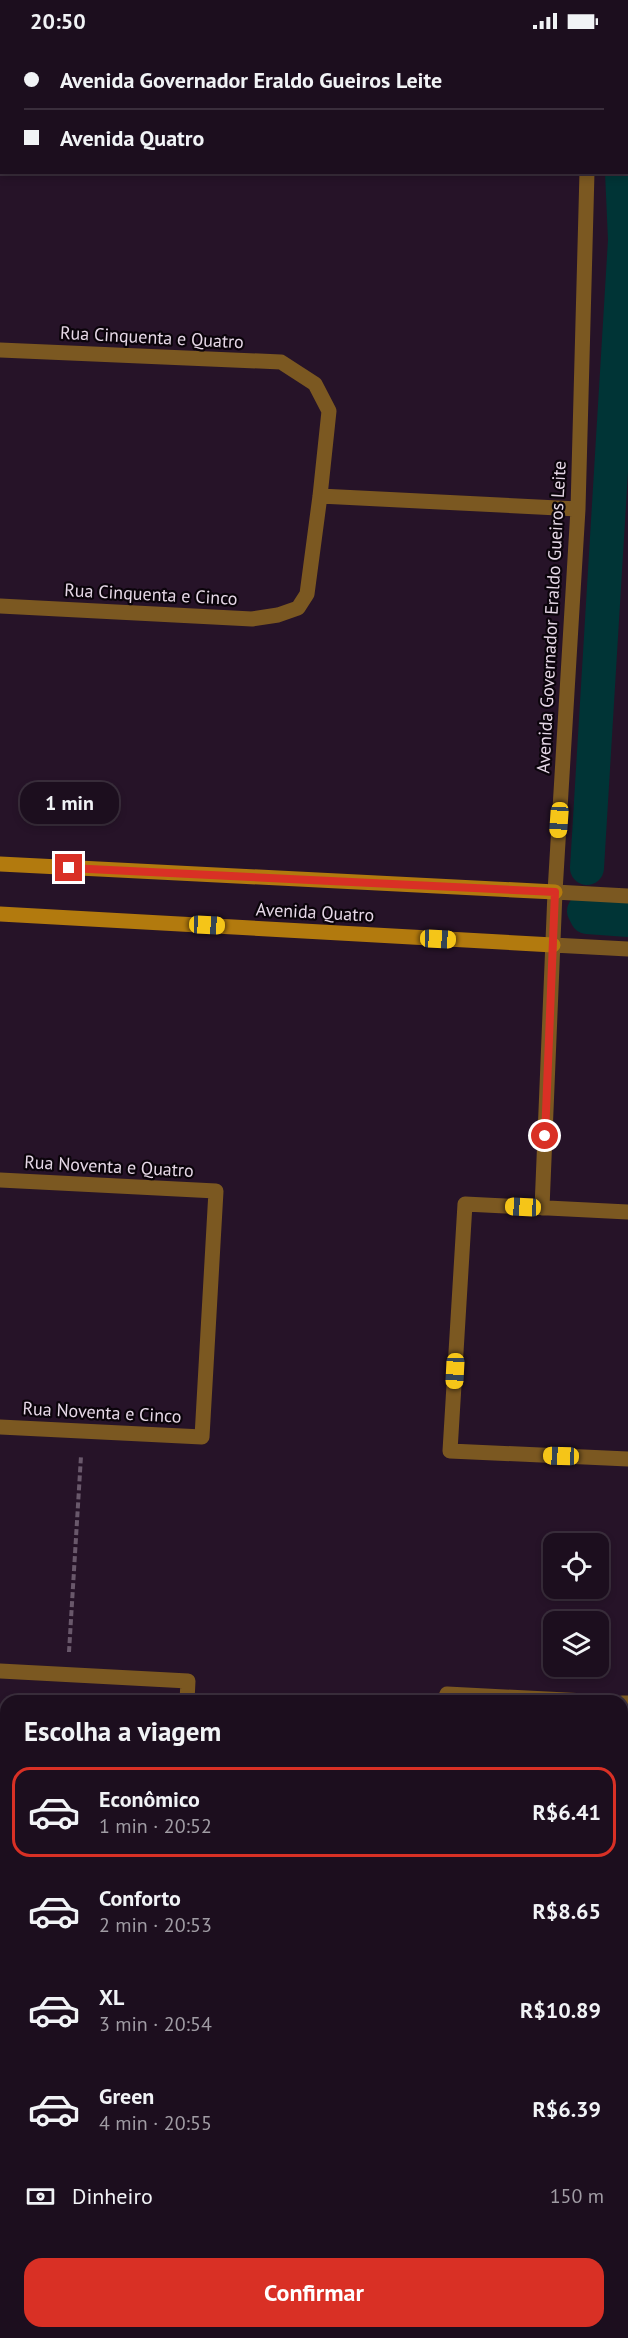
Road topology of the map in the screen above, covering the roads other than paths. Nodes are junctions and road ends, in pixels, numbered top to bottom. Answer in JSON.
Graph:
{"nodes":[{"id":1,"x":587,"y":174,"type":"edge"},
{"id":2,"x":0,"y":350,"type":"edge"},
{"id":3,"x":320,"y":496,"type":"junction"},
{"id":4,"x":578,"y":509,"type":"junction"},
{"id":5,"x":0,"y":606,"type":"edge"},
{"id":6,"x":0,"y":864,"type":"edge"},
{"id":7,"x":555,"y":892,"type":"junction"},
{"id":8,"x":628,"y":896,"type":"edge"},
{"id":9,"x":0,"y":914,"type":"edge"},
{"id":10,"x":553,"y":945,"type":"junction"},
{"id":11,"x":628,"y":950,"type":"edge"},
{"id":12,"x":0,"y":1180,"type":"edge"},
{"id":13,"x":542,"y":1208,"type":"junction"},
{"id":14,"x":628,"y":1212,"type":"edge"},
{"id":15,"x":0,"y":1426,"type":"edge"},
{"id":16,"x":202,"y":1437,"type":"joint"},
{"id":17,"x":628,"y":1459,"type":"edge"},
{"id":18,"x":0,"y":1671,"type":"edge"},
{"id":19,"x":187,"y":1695,"type":"edge"}],
"edges":[{"from":1,"to":4,"type":"street","name":"Avenida Governador Eraldo Gueiros Leite"},
{"from":2,"to":3,"type":"street","name":"Rua Cinquenta e Quatro"},
{"from":3,"to":4,"type":"street"},
{"from":3,"to":5,"type":"street","name":"Rua Cinquenta e Cinco"},
{"from":4,"to":7,"type":"street","name":"Avenida Governador Eraldo Gueiros Leite"},
{"from":6,"to":7,"type":"street","name":"Avenida Quatro"},
{"from":7,"to":8,"type":"street","name":"Avenida Quatro"},
{"from":7,"to":10,"type":"street","name":"Avenida Governador Eraldo Gueiros Leite"},
{"from":9,"to":10,"type":"street","name":"Avenida Quatro"},
{"from":10,"to":11,"type":"street","name":"Avenida Quatro"},
{"from":10,"to":13,"type":"street","name":"Avenida Governador Eraldo Gueiros Leite"},
{"from":12,"to":16,"type":"street","name":"Rua Noventa e Quatro"},
{"from":13,"to":14,"type":"street"},
{"from":13,"to":17,"type":"street"},
{"from":15,"to":16,"type":"street","name":"Rua Noventa e Cinco"},
{"from":18,"to":19,"type":"street"}]}
